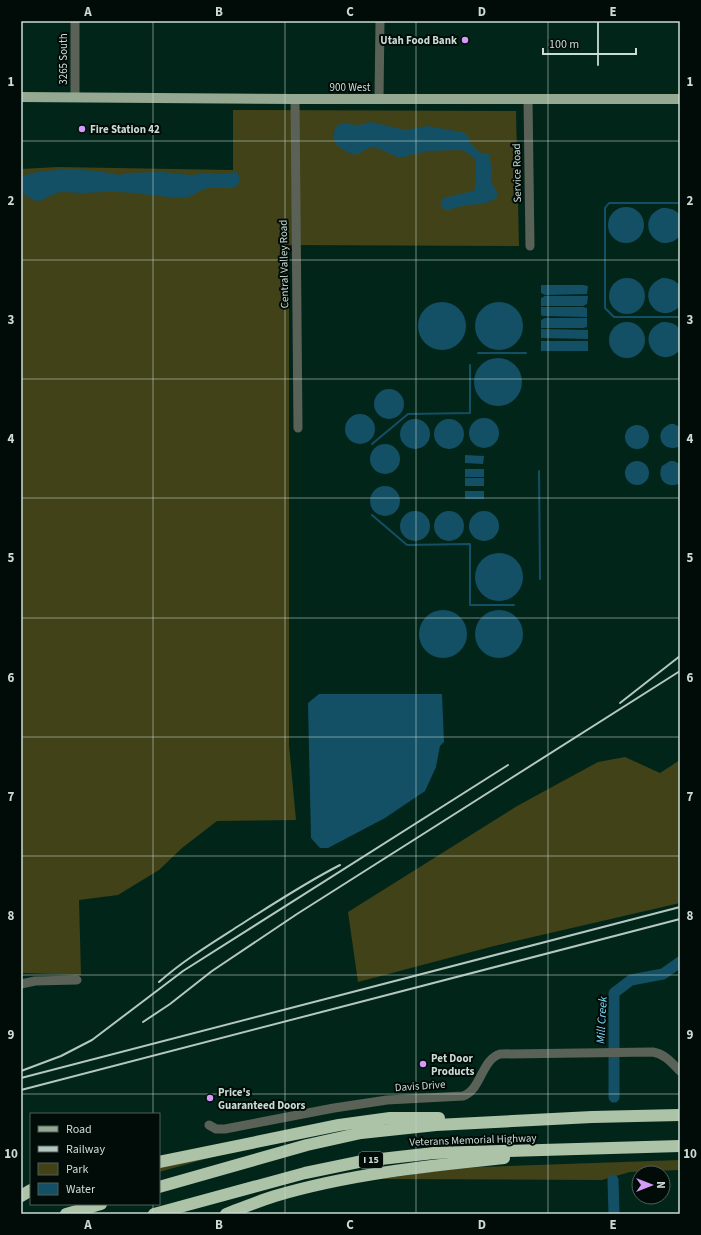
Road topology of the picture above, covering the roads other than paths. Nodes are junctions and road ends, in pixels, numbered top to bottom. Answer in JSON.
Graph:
{"nodes":[{"id":1,"x":75,"y":21,"type":"edge"},
{"id":2,"x":380,"y":21,"type":"edge"},
{"id":3,"x":21,"y":97,"type":"edge"},
{"id":4,"x":75,"y":97,"type":"junction"},
{"id":5,"x":295,"y":99,"type":"junction"},
{"id":6,"x":379,"y":99,"type":"junction"},
{"id":7,"x":528,"y":99,"type":"junction"},
{"id":8,"x":680,"y":99,"type":"edge"},
{"id":9,"x":530,"y":246,"type":"dead end"},
{"id":10,"x":298,"y":428,"type":"dead end"},
{"id":11,"x":77,"y":980,"type":"dead end"},
{"id":12,"x":21,"y":984,"type":"edge"},
{"id":13,"x":680,"y":1071,"type":"edge"},
{"id":14,"x":680,"y":1115,"type":"edge"},
{"id":15,"x":592,"y":1117,"type":"junction"},
{"id":16,"x":209,"y":1125,"type":"dead end"},
{"id":17,"x":680,"y":1146,"type":"edge"},
{"id":18,"x":595,"y":1149,"type":"junction"},
{"id":19,"x":160,"y":1162,"type":"edge"},
{"id":20,"x":160,"y":1187,"type":"edge"},
{"id":21,"x":30,"y":1190,"type":"edge"},
{"id":22,"x":21,"y":1196,"type":"edge"},
{"id":23,"x":98,"y":1205,"type":"edge"},
{"id":24,"x":66,"y":1214,"type":"edge"},
{"id":25,"x":154,"y":1214,"type":"edge"},
{"id":26,"x":226,"y":1214,"type":"edge"}],
"edges":[{"from":1,"to":4,"type":"street","name":"3265 South"},
{"from":2,"to":6,"type":"street"},
{"from":3,"to":4,"type":"main road","name":"900 West"},
{"from":4,"to":5,"type":"main road","name":"900 West"},
{"from":5,"to":6,"type":"main road","name":"900 West"},
{"from":5,"to":10,"type":"street","name":"Central Valley Road"},
{"from":6,"to":7,"type":"main road","name":"900 West"},
{"from":7,"to":8,"type":"main road","name":"900 West"},
{"from":7,"to":9,"type":"street","name":"Service Road"},
{"from":11,"to":12,"type":"street"},
{"from":13,"to":16,"type":"street","name":"Davis Drive"},
{"from":14,"to":15,"type":"highway","name":"Veterans Memorial Highway"},
{"from":15,"to":19,"type":"highway"},
{"from":15,"to":20,"type":"highway","name":"Veterans Memorial Highway"},
{"from":17,"to":18,"type":"highway","name":"Veterans Memorial Highway","number":"I 15"},
{"from":18,"to":25,"type":"highway","name":"Veterans Memorial Highway","number":"I 15"},
{"from":18,"to":26,"type":"highway"},
{"from":21,"to":22,"type":"highway"},
{"from":23,"to":24,"type":"highway"}]}
